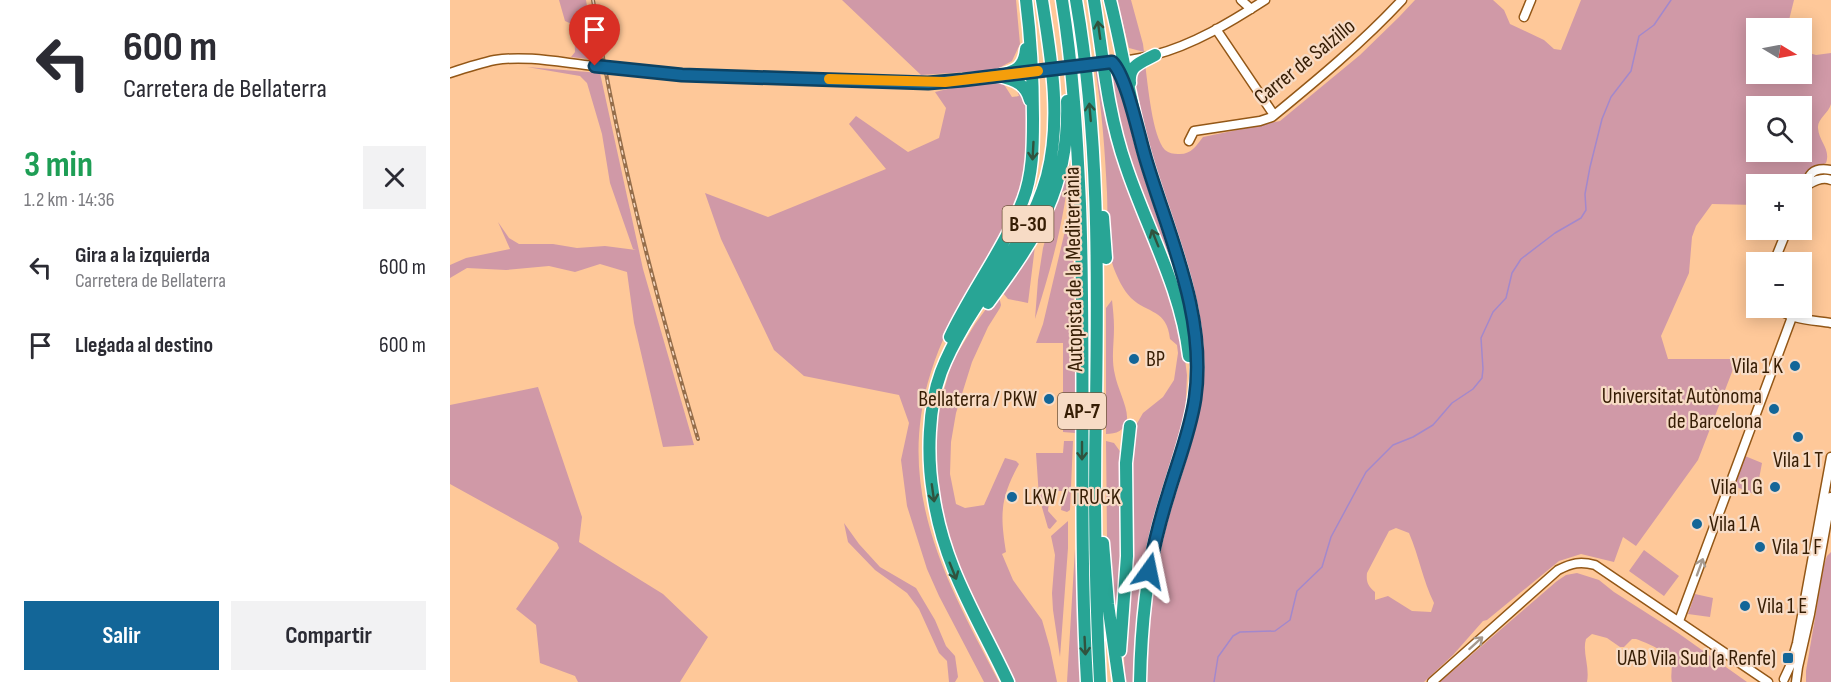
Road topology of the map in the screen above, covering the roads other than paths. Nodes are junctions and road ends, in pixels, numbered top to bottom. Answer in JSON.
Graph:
{"nodes":[{"id":1,"x":1042,"y":0,"type":"edge"},
{"id":2,"x":1056,"y":0,"type":"edge"},
{"id":3,"x":1062,"y":0,"type":"edge"},
{"id":4,"x":1076,"y":0,"type":"edge"},
{"id":5,"x":1094,"y":0,"type":"edge"},
{"id":6,"x":1110,"y":0,"type":"edge"},
{"id":7,"x":1241,"y":0,"type":"edge"},
{"id":8,"x":1265,"y":0,"type":"edge"},
{"id":9,"x":1402,"y":0,"type":"edge"},
{"id":10,"x":1531,"y":0,"type":"edge"},
{"id":11,"x":1027,"y":3,"type":"edge"},
{"id":12,"x":1251,"y":9,"type":"junction"},
{"id":13,"x":1524,"y":17,"type":"dead end"},
{"id":14,"x":1216,"y":29,"type":"junction"},
{"id":15,"x":1119,"y":39,"type":"junction"},
{"id":16,"x":1153,"y":55,"type":"junction"},
{"id":17,"x":1117,"y":61,"type":"junction"},
{"id":18,"x":1038,"y":71,"type":"junction"},
{"id":19,"x":450,"y":73,"type":"edge"},
{"id":20,"x":998,"y":76,"type":"junction"},
{"id":21,"x":1133,"y":111,"type":"junction"},
{"id":22,"x":1274,"y":115,"type":"junction"},
{"id":23,"x":1033,"y":116,"type":"junction"},
{"id":24,"x":1092,"y":139,"type":"junction"},
{"id":25,"x":1190,"y":141,"type":"dead end"},
{"id":26,"x":1831,"y":170,"type":"edge"},
{"id":27,"x":1811,"y":174,"type":"edge"},
{"id":28,"x":1826,"y":180,"type":"edge"},
{"id":29,"x":1812,"y":183,"type":"edge"},
{"id":30,"x":1831,"y":186,"type":"edge"},
{"id":31,"x":1106,"y":258,"type":"dead end"},
{"id":32,"x":1792,"y":318,"type":"edge"},
{"id":33,"x":1798,"y":318,"type":"edge"},
{"id":34,"x":1831,"y":323,"type":"edge"},
{"id":35,"x":1097,"y":348,"type":"junction"},
{"id":36,"x":1130,"y":426,"type":"dead end"},
{"id":37,"x":931,"y":428,"type":"junction"},
{"id":38,"x":1831,"y":457,"type":"edge"},
{"id":39,"x":1179,"y":458,"type":"junction"},
{"id":40,"x":930,"y":472,"type":"junction"},
{"id":41,"x":1831,"y":497,"type":"edge"},
{"id":42,"x":1828,"y":518,"type":"junction"},
{"id":43,"x":1818,"y":526,"type":"junction"},
{"id":44,"x":1831,"y":530,"type":"edge"},
{"id":45,"x":1828,"y":541,"type":"edge"},
{"id":46,"x":1816,"y":559,"type":"junction"},
{"id":47,"x":1679,"y":621,"type":"junction"},
{"id":48,"x":1781,"y":681,"type":"edge"},
{"id":49,"x":1008,"y":682,"type":"edge"},
{"id":50,"x":1087,"y":682,"type":"edge"},
{"id":51,"x":1100,"y":682,"type":"edge"},
{"id":52,"x":1119,"y":682,"type":"edge"},
{"id":53,"x":1140,"y":682,"type":"edge"},
{"id":54,"x":1432,"y":682,"type":"edge"},
{"id":55,"x":1768,"y":682,"type":"edge"},
{"id":56,"x":1795,"y":682,"type":"edge"}],
"edges":[{"from":1,"to":37,"type":"highway","number":"B-30"},
{"from":2,"to":37,"type":"highway"},
{"from":3,"to":50,"type":"highway","name":"Autopista de la Mediterrània","number":"AP-7","one_way":true},
{"from":24,"to":4,"type":"highway","name":"Autopista de la Mediterrània","number":"AP-7","one_way":true},
{"from":39,"to":5,"type":"highway","one_way":true},
{"from":6,"to":15,"type":"highway"},
{"from":7,"to":12,"type":"street"},
{"from":8,"to":12,"type":"street"},
{"from":9,"to":22,"type":"street","name":"Carrer de Salzillo"},
{"from":10,"to":13,"type":"street"},
{"from":11,"to":18,"type":"highway"},
{"from":11,"to":20,"type":"highway"},
{"from":12,"to":14,"type":"street"},
{"from":14,"to":16,"type":"street"},
{"from":14,"to":22,"type":"street"},
{"from":15,"to":16,"type":"highway"},
{"from":15,"to":17,"type":"highway"},
{"from":16,"to":17,"type":"street"},
{"from":16,"to":21,"type":"highway"},
{"from":17,"to":18,"type":"street","bridge":true},
{"from":17,"to":21,"type":"highway"},
{"from":18,"to":20,"type":"street"},
{"from":18,"to":23,"type":"highway"},
{"from":19,"to":20,"type":"street","bridge":true},
{"from":20,"to":23,"type":"highway"},
{"from":21,"to":39,"type":"highway"},
{"from":22,"to":25,"type":"street","name":"Carrer de Salzillo"},
{"from":23,"to":40,"type":"highway","one_way":true},
{"from":24,"to":31,"type":"highway"},
{"from":24,"to":35,"type":"highway","name":"Autopista de la Mediterrània","number":"AP-7"},
{"from":26,"to":27,"type":"street"},
{"from":28,"to":29,"type":"street"},
{"from":28,"to":30,"type":"street"},
{"from":47,"to":32,"type":"street","one_way":true},
{"from":33,"to":34,"type":"street"},
{"from":35,"to":51,"type":"highway","name":"Autopista de la Mediterrània","number":"AP-7"},
{"from":35,"to":52,"type":"highway"},
{"from":36,"to":52,"type":"highway"},
{"from":37,"to":40,"type":"highway","number":"B-30"},
{"from":38,"to":43,"type":"street"},
{"from":39,"to":53,"type":"highway"},
{"from":40,"to":49,"type":"highway","number":"B-30","one_way":true},
{"from":41,"to":42,"type":"street"},
{"from":42,"to":44,"type":"street"},
{"from":42,"to":45,"type":"street"},
{"from":43,"to":45,"type":"street"},
{"from":43,"to":46,"type":"street"},
{"from":45,"to":46,"type":"street"},
{"from":46,"to":48,"type":"street"},
{"from":46,"to":56,"type":"street"},
{"from":54,"to":47,"type":"street","one_way":true},
{"from":47,"to":55,"type":"street"},
{"from":48,"to":56,"type":"street"}]}
